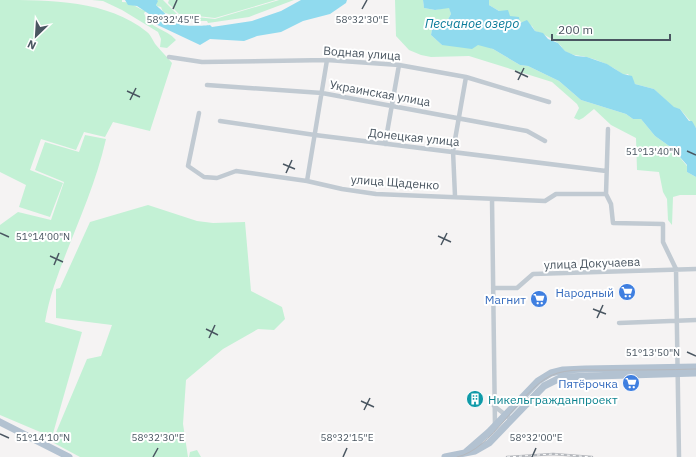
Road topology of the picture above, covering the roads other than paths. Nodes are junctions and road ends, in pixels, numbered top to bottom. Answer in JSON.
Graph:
{"nodes":[{"id":1,"x":169,"y":56,"type":"dead end"},
{"id":2,"x":327,"y":60,"type":"junction"},
{"id":3,"x":399,"y":65,"type":"junction"},
{"id":4,"x":466,"y":77,"type":"junction"},
{"id":5,"x":207,"y":85,"type":"dead end"},
{"id":6,"x":322,"y":93,"type":"junction"},
{"id":7,"x":549,"y":102,"type":"dead end"},
{"id":8,"x":392,"y":105,"type":"junction"},
{"id":9,"x":199,"y":113,"type":"dead end"},
{"id":10,"x":458,"y":118,"type":"junction"},
{"id":11,"x":220,"y":121,"type":"dead end"},
{"id":12,"x":608,"y":129,"type":"dead end"},
{"id":13,"x":315,"y":135,"type":"junction"},
{"id":14,"x":545,"y":141,"type":"dead end"},
{"id":15,"x":385,"y":144,"type":"junction"},
{"id":16,"x":453,"y":151,"type":"junction"},
{"id":17,"x":606,"y":171,"type":"junction"},
{"id":18,"x":306,"y":181,"type":"junction"},
{"id":19,"x":606,"y":194,"type":"junction"},
{"id":20,"x":455,"y":196,"type":"junction"},
{"id":21,"x":492,"y":200,"type":"junction"},
{"id":22,"x":676,"y":269,"type":"junction"},
{"id":23,"x":696,"y":269,"type":"edge"},
{"id":24,"x":493,"y":288,"type":"junction"},
{"id":25,"x":676,"y":320,"type":"junction"},
{"id":26,"x":696,"y":320,"type":"edge"},
{"id":27,"x":619,"y":323,"type":"dead end"},
{"id":28,"x":696,"y":367,"type":"edge"},
{"id":29,"x":677,"y":370,"type":"junction"},
{"id":30,"x":696,"y":373,"type":"edge"},
{"id":31,"x":494,"y":406,"type":"junction"},
{"id":32,"x":513,"y":412,"type":"junction"},
{"id":33,"x":0,"y":422,"type":"edge"},
{"id":34,"x":497,"y":428,"type":"junction"},
{"id":35,"x":69,"y":457,"type":"edge"},
{"id":36,"x":444,"y":457,"type":"edge"},
{"id":37,"x":680,"y":457,"type":"edge"}],
"edges":[{"from":1,"to":2,"type":"street","name":"Водная улица"},
{"from":2,"to":3,"type":"street","name":"Водная улица"},
{"from":2,"to":6,"type":"street"},
{"from":3,"to":4,"type":"street","name":"Водная улица"},
{"from":3,"to":8,"type":"street"},
{"from":4,"to":7,"type":"street","name":"Водная улица"},
{"from":4,"to":10,"type":"street"},
{"from":5,"to":6,"type":"street","name":"Украинская улица"},
{"from":6,"to":8,"type":"street","name":"Украинская улица"},
{"from":6,"to":13,"type":"street"},
{"from":8,"to":10,"type":"street","name":"Украинская улица"},
{"from":8,"to":15,"type":"street"},
{"from":9,"to":18,"type":"street","name":"улица Щаденко"},
{"from":10,"to":14,"type":"street","name":"Украинская улица"},
{"from":10,"to":16,"type":"street"},
{"from":11,"to":13,"type":"street","name":"Донецкая улица"},
{"from":12,"to":17,"type":"street"},
{"from":13,"to":15,"type":"street","name":"Донецкая улица"},
{"from":13,"to":18,"type":"street"},
{"from":15,"to":16,"type":"street","name":"Донецкая улица"},
{"from":16,"to":17,"type":"street","name":"Донецкая улица"},
{"from":16,"to":20,"type":"street"},
{"from":17,"to":19,"type":"street"},
{"from":18,"to":20,"type":"street","name":"улица Щаденко"},
{"from":19,"to":21,"type":"street","name":"улица Щаденко"},
{"from":19,"to":22,"type":"street"},
{"from":20,"to":21,"type":"street","name":"улица Щаденко"},
{"from":21,"to":24,"type":"street"},
{"from":22,"to":23,"type":"street","name":"улица Докучаева"},
{"from":22,"to":24,"type":"street","name":"улица Докучаева"},
{"from":22,"to":25,"type":"street"},
{"from":24,"to":31,"type":"street"},
{"from":25,"to":26,"type":"street"},
{"from":25,"to":27,"type":"street"},
{"from":25,"to":29,"type":"street"},
{"from":28,"to":29,"type":"main road"},
{"from":29,"to":30,"type":"main road"},
{"from":29,"to":32,"type":"main road"},
{"from":29,"to":37,"type":"street"},
{"from":31,"to":32,"type":"street"},
{"from":31,"to":34,"type":"street"},
{"from":32,"to":34,"type":"main road"},
{"from":33,"to":35,"type":"main road"},
{"from":34,"to":36,"type":"main road"}]}
